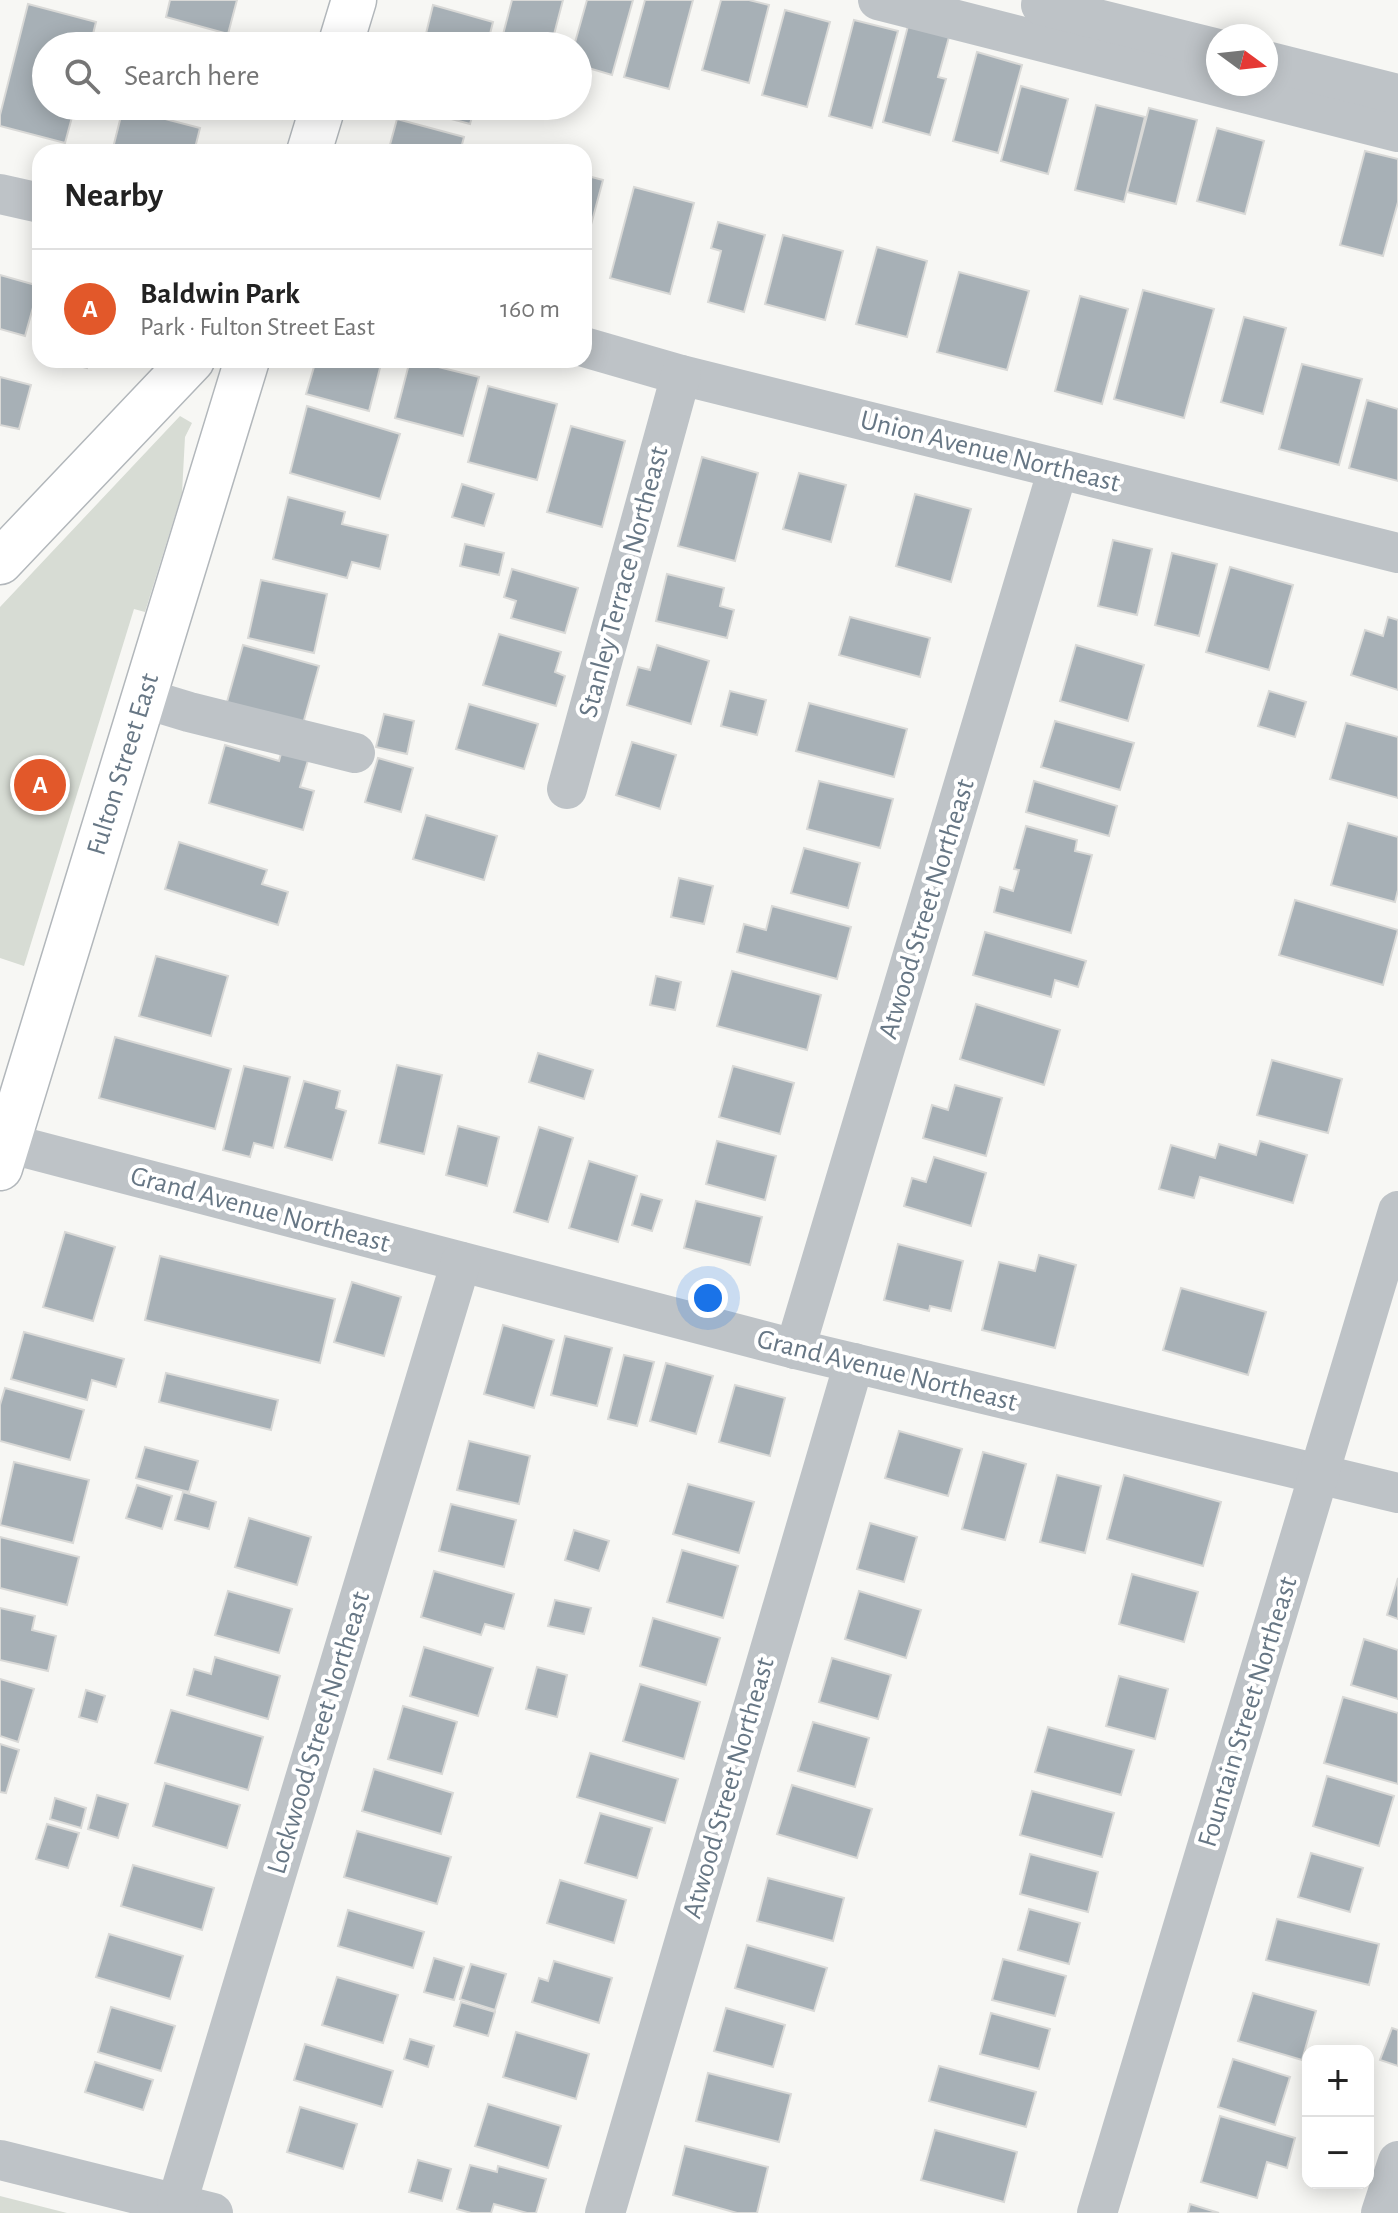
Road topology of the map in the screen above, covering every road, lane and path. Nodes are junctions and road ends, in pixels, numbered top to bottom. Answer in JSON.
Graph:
{"nodes":[{"id":1,"x":354,"y":0,"type":"edge"},
{"id":2,"x":878,"y":0,"type":"edge"},
{"id":3,"x":1042,"y":0,"type":"edge"},
{"id":4,"x":344,"y":32,"type":"edge"},
{"id":5,"x":1206,"y":46,"type":"edge"},
{"id":6,"x":1278,"y":64,"type":"edge"},
{"id":7,"x":1398,"y":94,"type":"edge"},
{"id":8,"x":319,"y":120,"type":"edge"},
{"id":9,"x":1398,"y":132,"type":"edge"},
{"id":10,"x":311,"y":144,"type":"edge"},
{"id":11,"x":0,"y":194,"type":"edge"},
{"id":12,"x":32,"y":201,"type":"edge"},
{"id":13,"x":592,"y":349,"type":"edge"},
{"id":14,"x":184,"y":368,"type":"edge"},
{"id":15,"x":245,"y":368,"type":"edge"},
{"id":16,"x":681,"y":375,"type":"junction"},
{"id":17,"x":1058,"y":469,"type":"junction"},
{"id":18,"x":1398,"y":553,"type":"edge"},
{"id":19,"x":0,"y":562,"type":"edge"},
{"id":20,"x":143,"y":698,"type":"junction"},
{"id":21,"x":355,"y":753,"type":"dead end"},
{"id":22,"x":567,"y":789,"type":"dead end"},
{"id":23,"x":4,"y":1156,"type":"edge"},
{"id":24,"x":1398,"y":1211,"type":"edge"},
{"id":25,"x":461,"y":1262,"type":"junction"},
{"id":26,"x":795,"y":1349,"type":"junction"},
{"id":27,"x":854,"y":1363,"type":"junction"},
{"id":28,"x":1320,"y":1475,"type":"junction"},
{"id":29,"x":1398,"y":1493,"type":"edge"},
{"id":30,"x":0,"y":2160,"type":"edge"},
{"id":31,"x":1398,"y":2161,"type":"edge"},
{"id":32,"x":126,"y":2203,"type":"edge"},
{"id":33,"x":195,"y":2208,"type":"edge"},
{"id":34,"x":605,"y":2213,"type":"edge"},
{"id":35,"x":1097,"y":2213,"type":"edge"},
{"id":36,"x":1381,"y":2213,"type":"edge"}],
"edges":[{"from":1,"to":4,"type":"main road"},
{"from":2,"to":9,"type":"street"},
{"from":3,"to":5,"type":"street"},
{"from":6,"to":7,"type":"street"},
{"from":8,"to":10,"type":"main road"},
{"from":11,"to":12,"type":"street"},
{"from":13,"to":16,"type":"street","name":"Union Avenue Northeast"},
{"from":14,"to":19,"type":"main road"},
{"from":15,"to":20,"type":"main road","name":"Fulton Street East"},
{"from":16,"to":17,"type":"street","name":"Union Avenue Northeast"},
{"from":16,"to":22,"type":"street","name":"Stanley Terrace Northeast"},
{"from":17,"to":18,"type":"street","name":"Union Avenue Northeast"},
{"from":17,"to":26,"type":"street","name":"Atwood Street Northeast"},
{"from":20,"to":21,"type":"street"},
{"from":20,"to":23,"type":"main road","name":"Fulton Street East"},
{"from":23,"to":25,"type":"street","name":"Grand Avenue Northeast"},
{"from":24,"to":28,"type":"street","name":"Fountain Street Northeast"},
{"from":25,"to":26,"type":"street","name":"Grand Avenue Northeast"},
{"from":25,"to":33,"type":"street","name":"Lockwood Street Northeast"},
{"from":26,"to":27,"type":"street","name":"Grand Avenue Northeast"},
{"from":27,"to":28,"type":"street","name":"Grand Avenue Northeast"},
{"from":27,"to":34,"type":"street","name":"Atwood Street Northeast"},
{"from":28,"to":29,"type":"street","name":"Grand Avenue Northeast"},
{"from":28,"to":35,"type":"street","name":"Fountain Street Northeast"},
{"from":30,"to":32,"type":"street"},
{"from":31,"to":36,"type":"street"},
{"from":32,"to":33,"type":"street"}]}
